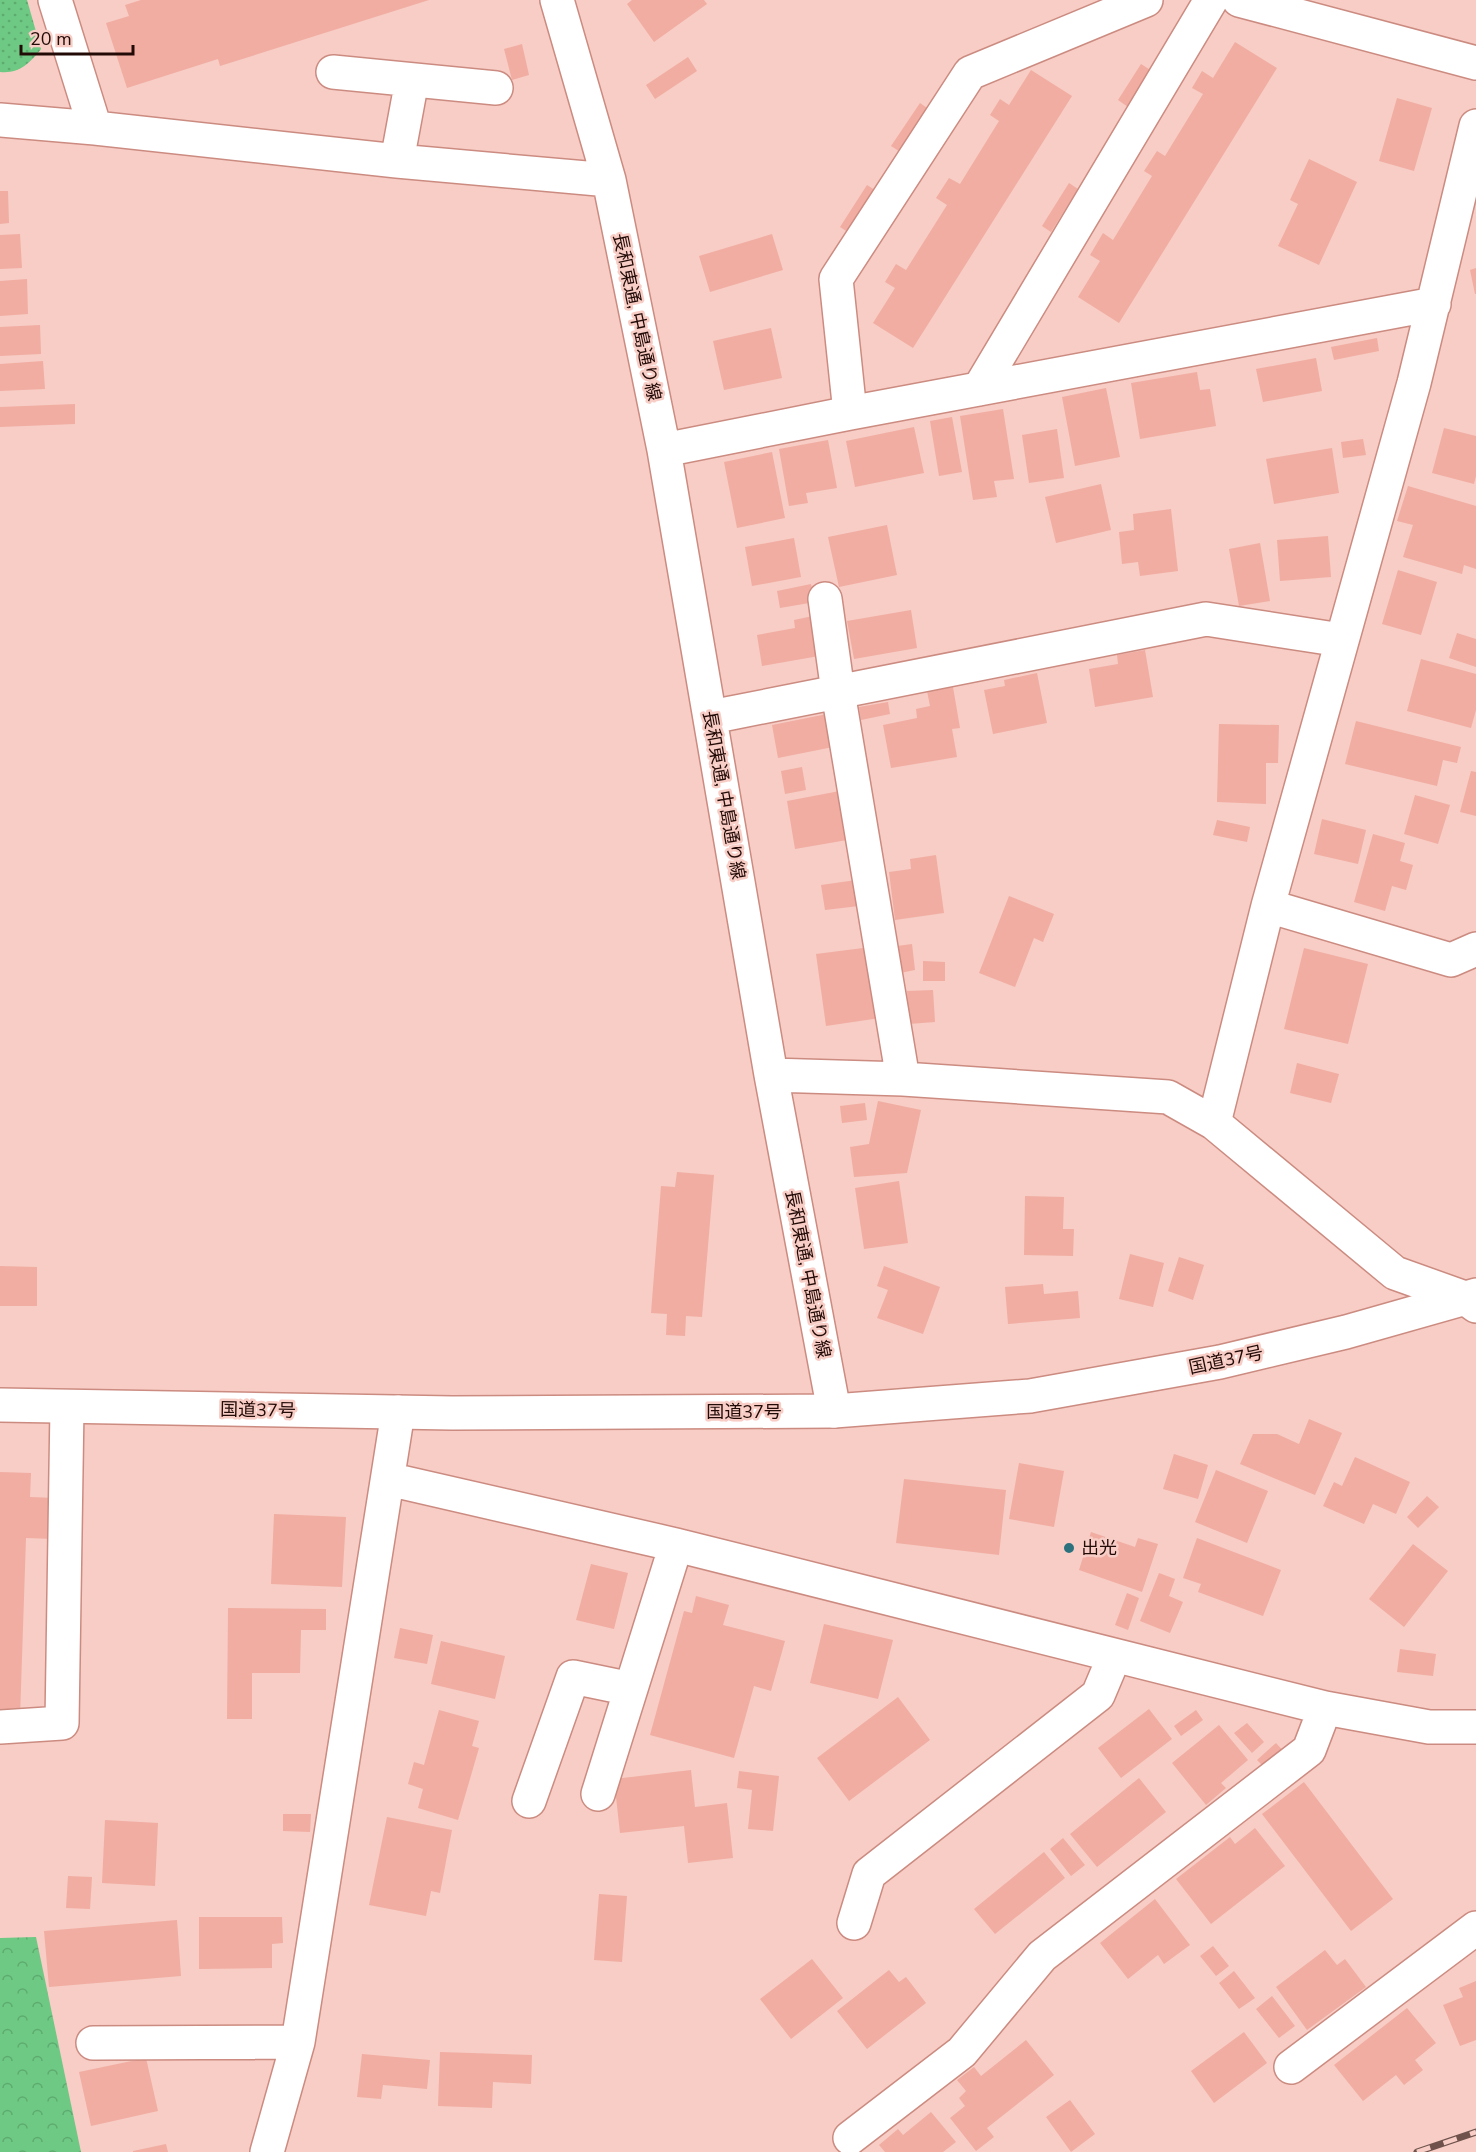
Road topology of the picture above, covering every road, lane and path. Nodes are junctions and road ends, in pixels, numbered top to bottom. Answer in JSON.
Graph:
{"nodes":[{"id":1,"x":55,"y":0,"type":"edge"},
{"id":2,"x":557,"y":0,"type":"edge"},
{"id":3,"x":1146,"y":0,"type":"edge"},
{"id":4,"x":1211,"y":0,"type":"edge"},
{"id":5,"x":1239,"y":0,"type":"edge"},
{"id":6,"x":1476,"y":63,"type":"edge"},
{"id":7,"x":333,"y":72,"type":"dead end"},
{"id":8,"x":412,"y":80,"type":"junction"},
{"id":9,"x":496,"y":88,"type":"dead end"},
{"id":10,"x":0,"y":120,"type":"edge"},
{"id":11,"x":1476,"y":126,"type":"edge"},
{"id":12,"x":95,"y":128,"type":"junction"},
{"id":13,"x":397,"y":161,"type":"junction"},
{"id":14,"x":609,"y":180,"type":"junction"},
{"id":15,"x":1463,"y":227,"type":"edge"},
{"id":16,"x":1434,"y":304,"type":"junction"},
{"id":17,"x":979,"y":389,"type":"junction"},
{"id":18,"x":850,"y":413,"type":"junction"},
{"id":19,"x":664,"y":450,"type":"junction"},
{"id":20,"x":825,"y":599,"type":"dead end"},
{"id":21,"x":1341,"y":640,"type":"junction"},
{"id":22,"x":838,"y":692,"type":"junction"},
{"id":23,"x":711,"y":717,"type":"junction"},
{"id":24,"x":1268,"y":906,"type":"junction"},
{"id":25,"x":1476,"y":949,"type":"edge"},
{"id":26,"x":771,"y":1075,"type":"junction"},
{"id":27,"x":903,"y":1079,"type":"junction"},
{"id":28,"x":1214,"y":1123,"type":"junction"},
{"id":29,"x":1472,"y":1300,"type":"edge"},
{"id":30,"x":0,"y":1406,"type":"edge"},
{"id":31,"x":67,"y":1407,"type":"junction"},
{"id":32,"x":834,"y":1411,"type":"junction"},
{"id":33,"x":398,"y":1412,"type":"junction"},
{"id":34,"x":388,"y":1479,"type":"junction"},
{"id":35,"x":676,"y":1545,"type":"junction"},
{"id":36,"x":1114,"y":1657,"type":"junction"},
{"id":37,"x":631,"y":1689,"type":"junction"},
{"id":38,"x":1325,"y":1708,"type":"junction"},
{"id":39,"x":0,"y":1727,"type":"edge"},
{"id":40,"x":1476,"y":1727,"type":"edge"},
{"id":41,"x":598,"y":1794,"type":"dead end"},
{"id":42,"x":529,"y":1801,"type":"dead end"},
{"id":43,"x":854,"y":1923,"type":"dead end"},
{"id":44,"x":1476,"y":1928,"type":"edge"},
{"id":45,"x":298,"y":2042,"type":"junction"},
{"id":46,"x":93,"y":2043,"type":"dead end"},
{"id":47,"x":1291,"y":2067,"type":"dead end"},
{"id":48,"x":850,"y":2138,"type":"dead end"},
{"id":49,"x":267,"y":2152,"type":"edge"}],
"edges":[{"from":1,"to":12,"type":"main road"},
{"from":2,"to":14,"type":"main road","name":"長和東通, 中島通り線"},
{"from":3,"to":18,"type":"main road"},
{"from":4,"to":17,"type":"main road"},
{"from":5,"to":6,"type":"main road"},
{"from":7,"to":8,"type":"main road"},
{"from":8,"to":9,"type":"main road"},
{"from":8,"to":13,"type":"main road"},
{"from":10,"to":12,"type":"main road"},
{"from":11,"to":15,"type":"main road"},
{"from":12,"to":13,"type":"main road"},
{"from":13,"to":14,"type":"main road"},
{"from":14,"to":19,"type":"main road","name":"長和東通, 中島通り線"},
{"from":15,"to":16,"type":"main road"},
{"from":16,"to":17,"type":"main road"},
{"from":16,"to":21,"type":"main road"},
{"from":17,"to":18,"type":"main road"},
{"from":18,"to":19,"type":"main road"},
{"from":19,"to":23,"type":"main road","name":"長和東通, 中島通り線"},
{"from":20,"to":22,"type":"main road"},
{"from":21,"to":22,"type":"main road"},
{"from":21,"to":24,"type":"main road"},
{"from":22,"to":23,"type":"main road"},
{"from":22,"to":27,"type":"main road"},
{"from":23,"to":26,"type":"main road","name":"長和東通, 中島通り線"},
{"from":24,"to":25,"type":"main road"},
{"from":24,"to":28,"type":"main road"},
{"from":26,"to":27,"type":"main road"},
{"from":26,"to":32,"type":"main road","name":"長和東通, 中島通り線"},
{"from":27,"to":28,"type":"main road"},
{"from":28,"to":29,"type":"main road"},
{"from":29,"to":32,"type":"main road","name":"国道37号"},
{"from":30,"to":31,"type":"main road","name":"国道37号"},
{"from":31,"to":33,"type":"main road","name":"国道37号"},
{"from":31,"to":39,"type":"main road"},
{"from":32,"to":33,"type":"main road","name":"国道37号"},
{"from":33,"to":34,"type":"main road"},
{"from":34,"to":35,"type":"main road"},
{"from":34,"to":45,"type":"main road"},
{"from":35,"to":36,"type":"main road"},
{"from":35,"to":37,"type":"main road"},
{"from":36,"to":38,"type":"main road"},
{"from":36,"to":43,"type":"main road"},
{"from":37,"to":41,"type":"main road"},
{"from":37,"to":42,"type":"main road"},
{"from":38,"to":40,"type":"main road"},
{"from":38,"to":48,"type":"main road"},
{"from":44,"to":47,"type":"main road"},
{"from":45,"to":46,"type":"main road"},
{"from":45,"to":49,"type":"main road"}]}
